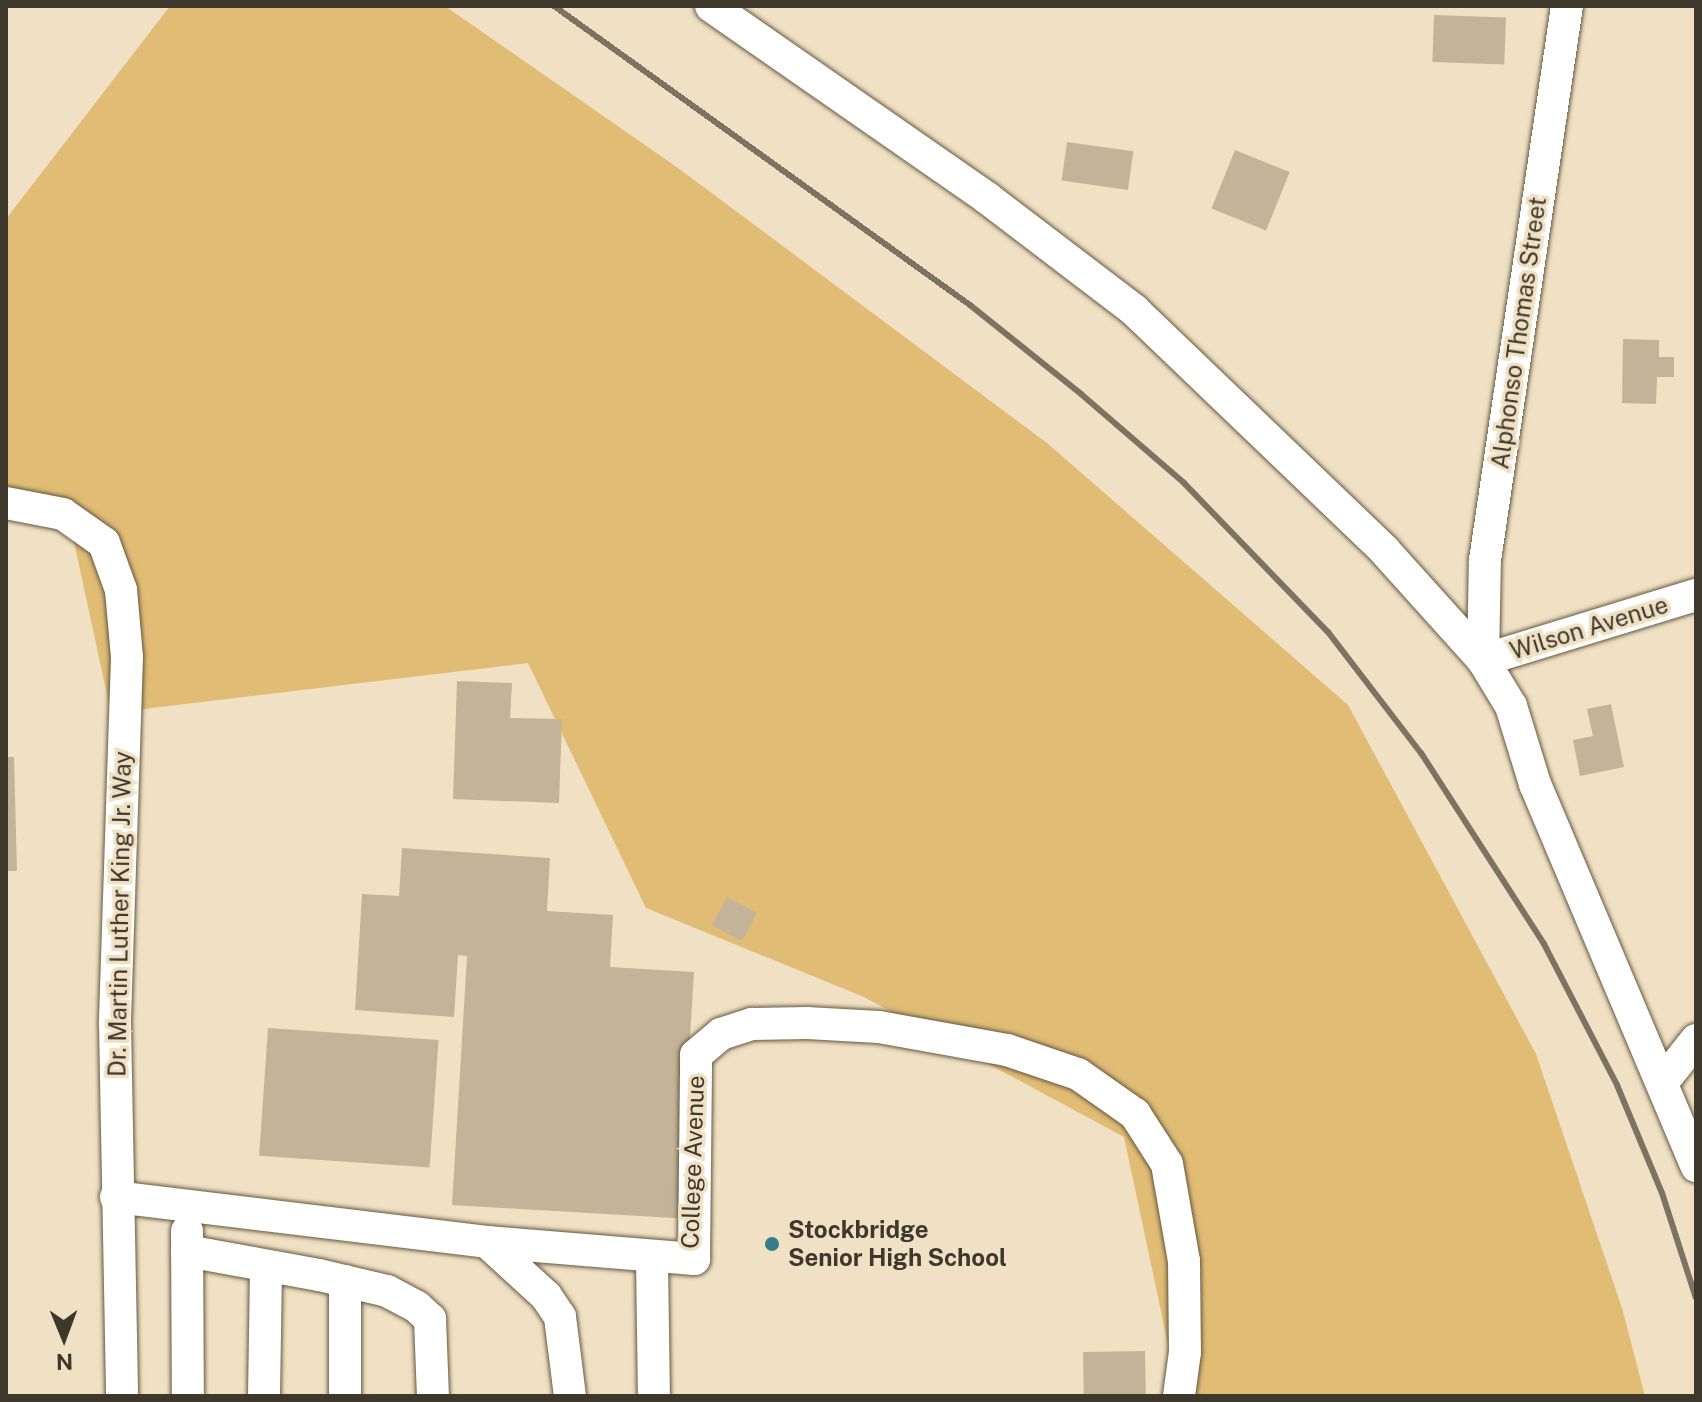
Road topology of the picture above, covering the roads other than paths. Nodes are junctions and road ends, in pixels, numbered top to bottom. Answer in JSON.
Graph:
{"nodes":[{"id":1,"x":711,"y":6,"type":"edge"},
{"id":2,"x":1567,"y":6,"type":"edge"},
{"id":3,"x":6,"y":503,"type":"edge"},
{"id":4,"x":1696,"y":595,"type":"edge"},
{"id":5,"x":1483,"y":660,"type":"junction"},
{"id":6,"x":1696,"y":1040,"type":"edge"},
{"id":7,"x":1662,"y":1083,"type":"junction"},
{"id":8,"x":1696,"y":1166,"type":"edge"},
{"id":9,"x":116,"y":1197,"type":"junction"},
{"id":10,"x":186,"y":1208,"type":"junction"},
{"id":11,"x":487,"y":1242,"type":"junction"},
{"id":12,"x":187,"y":1251,"type":"junction"},
{"id":13,"x":652,"y":1258,"type":"junction"},
{"id":14,"x":266,"y":1266,"type":"junction"},
{"id":15,"x":345,"y":1281,"type":"junction"},
{"id":16,"x":122,"y":1396,"type":"edge"},
{"id":17,"x":188,"y":1396,"type":"edge"},
{"id":18,"x":264,"y":1396,"type":"edge"},
{"id":19,"x":345,"y":1396,"type":"edge"},
{"id":20,"x":433,"y":1396,"type":"edge"},
{"id":21,"x":570,"y":1396,"type":"edge"},
{"id":22,"x":654,"y":1396,"type":"edge"},
{"id":23,"x":1179,"y":1396,"type":"edge"}],
"edges":[{"from":1,"to":5,"type":"street"},
{"from":2,"to":5,"type":"street","name":"Alphonso Thomas Street"},
{"from":3,"to":9,"type":"street","name":"Dr. Martin Luther King Jr. Way"},
{"from":4,"to":5,"type":"street","name":"Wilson Avenue"},
{"from":5,"to":7,"type":"street"},
{"from":6,"to":7,"type":"street"},
{"from":7,"to":8,"type":"street"},
{"from":9,"to":10,"type":"street","name":"College Avenue"},
{"from":9,"to":16,"type":"street","name":"Dr. Martin Luther King Jr. Way"},
{"from":10,"to":11,"type":"street","name":"College Avenue"},
{"from":10,"to":12,"type":"street"},
{"from":11,"to":13,"type":"street","name":"College Avenue"},
{"from":11,"to":21,"type":"street"},
{"from":12,"to":14,"type":"street"},
{"from":12,"to":17,"type":"street"},
{"from":13,"to":22,"type":"street"},
{"from":13,"to":23,"type":"street","name":"College Avenue"},
{"from":14,"to":15,"type":"street"},
{"from":14,"to":18,"type":"street"},
{"from":15,"to":19,"type":"street"},
{"from":15,"to":20,"type":"street"}]}
